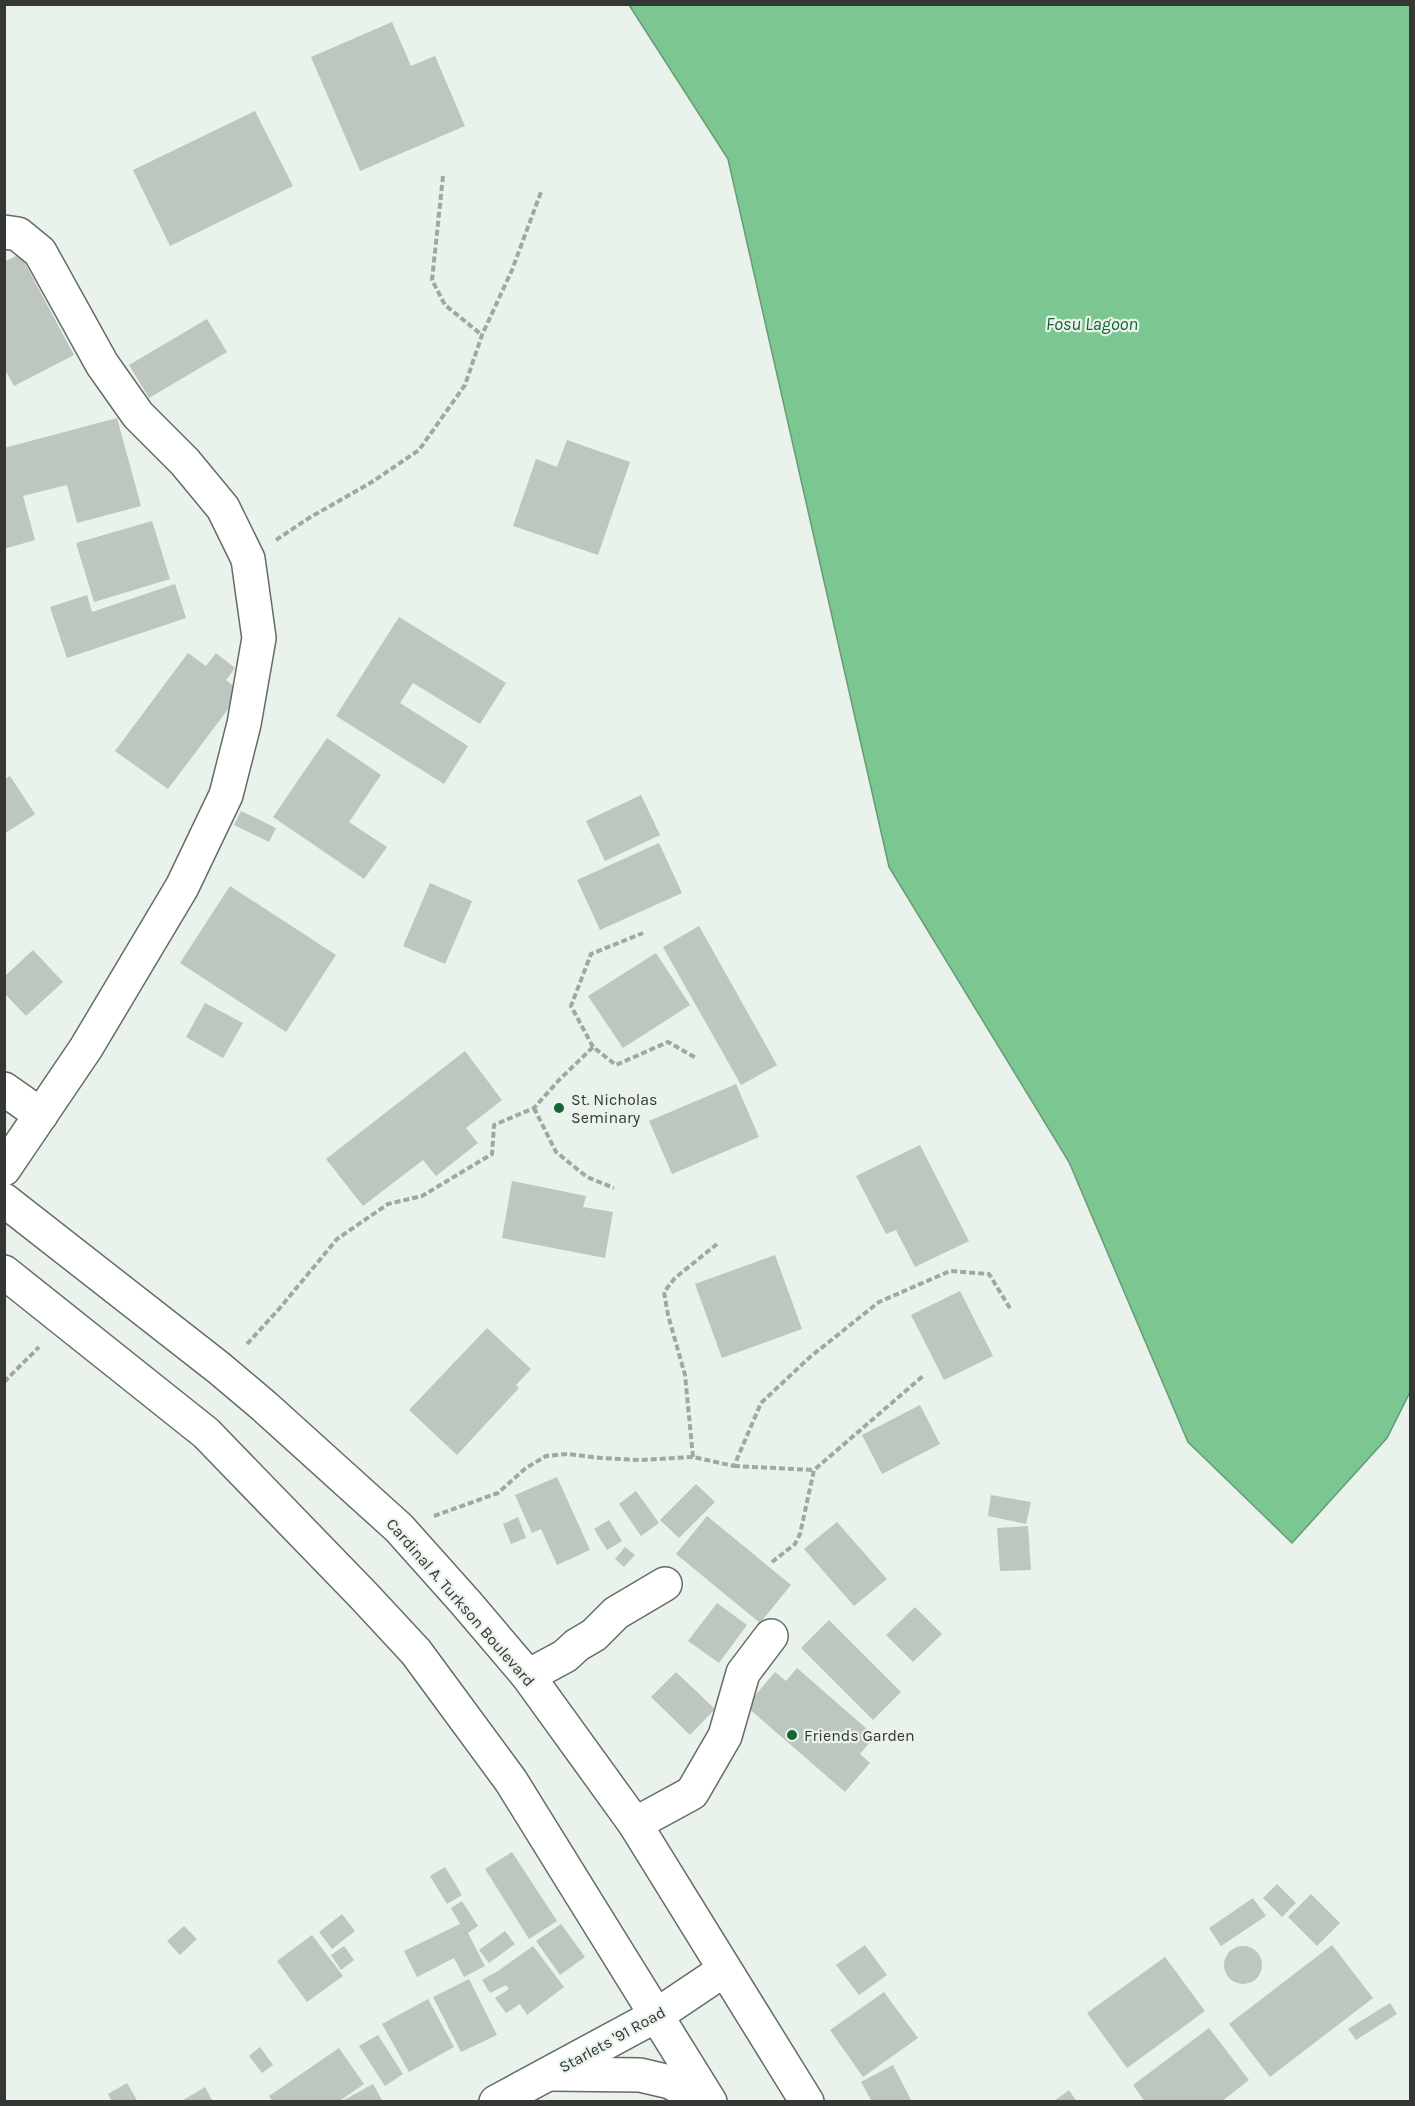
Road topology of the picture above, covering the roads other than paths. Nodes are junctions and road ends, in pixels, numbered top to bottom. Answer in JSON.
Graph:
{"nodes":[{"id":1,"x":4,"y":232,"type":"edge"},
{"id":2,"x":4,"y":1089,"type":"edge"},
{"id":3,"x":41,"y":1115,"type":"junction"},
{"id":4,"x":4,"y":1169,"type":"edge"},
{"id":5,"x":4,"y":1200,"type":"edge"},
{"id":6,"x":4,"y":1272,"type":"edge"},
{"id":7,"x":665,"y":1584,"type":"dead end"},
{"id":8,"x":771,"y":1636,"type":"dead end"},
{"id":9,"x":528,"y":1676,"type":"junction"},
{"id":10,"x":635,"y":1824,"type":"junction"},
{"id":11,"x":724,"y":1970,"type":"junction"},
{"id":12,"x":657,"y":2015,"type":"junction"},
{"id":13,"x":547,"y":2073,"type":"junction"},
{"id":14,"x":496,"y":2102,"type":"edge"},
{"id":15,"x":709,"y":2102,"type":"edge"},
{"id":16,"x":807,"y":2102,"type":"edge"}],
"edges":[{"from":1,"to":3,"type":"street"},
{"from":2,"to":3,"type":"street"},
{"from":3,"to":4,"type":"street"},
{"from":5,"to":9,"type":"street","name":"Cardinal A. Turkson Boulevard"},
{"from":6,"to":12,"type":"street"},
{"from":7,"to":9,"type":"street"},
{"from":8,"to":10,"type":"street"},
{"from":9,"to":10,"type":"street","name":"Cardinal A. Turkson Boulevard"},
{"from":10,"to":11,"type":"street","name":"Cardinal A. Turkson Boulevard"},
{"from":11,"to":12,"type":"street","name":"Starlets '91 Road"},
{"from":11,"to":16,"type":"street","name":"Cardinal A. Turkson Boulevard"},
{"from":12,"to":13,"type":"street","name":"Starlets '91 Road"},
{"from":12,"to":15,"type":"street"},
{"from":13,"to":14,"type":"street","name":"Starlets '91 Road"},
{"from":13,"to":15,"type":"street"}]}
